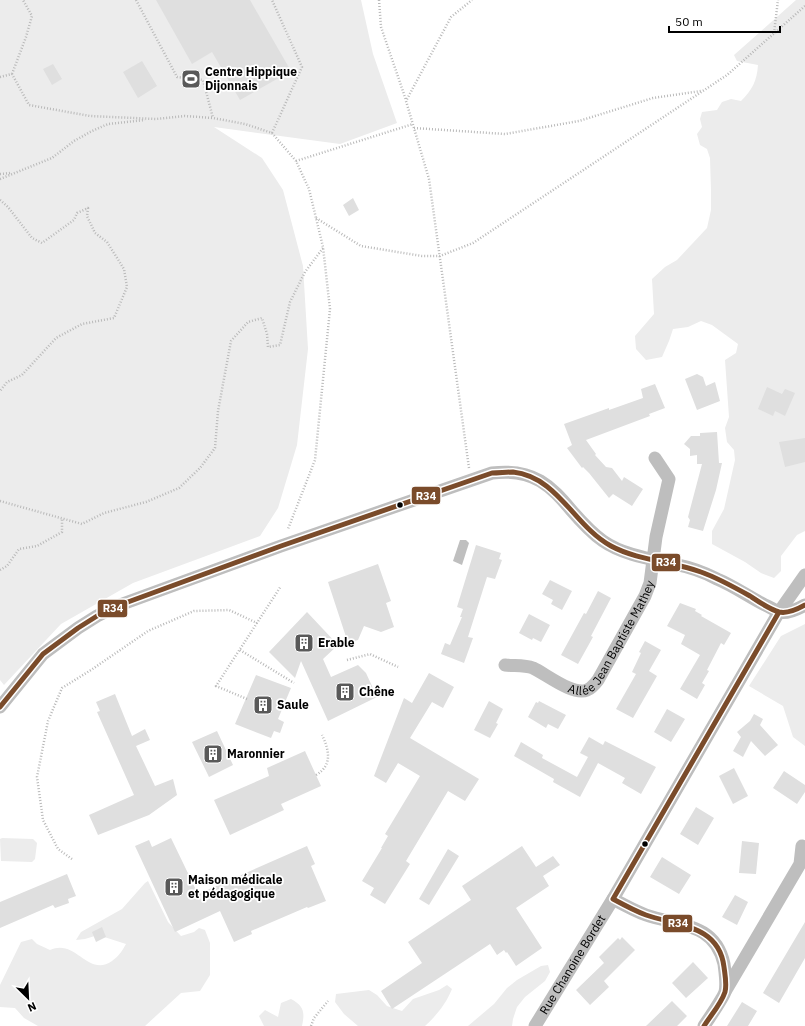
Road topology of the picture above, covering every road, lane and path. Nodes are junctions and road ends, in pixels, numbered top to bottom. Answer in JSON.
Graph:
{"nodes":[{"id":1,"x":23,"y":0,"type":"edge"},
{"id":2,"x":136,"y":0,"type":"edge"},
{"id":3,"x":272,"y":0,"type":"edge"},
{"id":4,"x":379,"y":0,"type":"edge"},
{"id":5,"x":472,"y":0,"type":"edge"},
{"id":6,"x":778,"y":0,"type":"edge"},
{"id":7,"x":805,"y":6,"type":"edge"},
{"id":8,"x":774,"y":34,"type":"junction"},
{"id":9,"x":12,"y":74,"type":"junction"},
{"id":10,"x":0,"y":77,"type":"edge"},
{"id":11,"x":703,"y":90,"type":"junction"},
{"id":12,"x":406,"y":101,"type":"junction"},
{"id":13,"x":213,"y":118,"type":"junction"},
{"id":14,"x":156,"y":119,"type":"junction"},
{"id":15,"x":413,"y":124,"type":"junction"},
{"id":16,"x":414,"y":128,"type":"junction"},
{"id":17,"x":272,"y":133,"type":"junction"},
{"id":18,"x":296,"y":161,"type":"junction"},
{"id":19,"x":14,"y":173,"type":"junction"},
{"id":20,"x":0,"y":174,"type":"edge"},
{"id":21,"x":0,"y":179,"type":"edge"},
{"id":22,"x":0,"y":200,"type":"edge"},
{"id":23,"x":316,"y":218,"type":"junction"},
{"id":24,"x":323,"y":247,"type":"junction"},
{"id":25,"x":440,"y":256,"type":"junction"},
{"id":26,"x":0,"y":391,"type":"edge"},
{"id":27,"x":655,"y":458,"type":"dead end"},
{"id":28,"x":470,"y":480,"type":"junction"},
{"id":29,"x":0,"y":501,"type":"edge"},
{"id":30,"x":62,"y":518,"type":"junction"},
{"id":31,"x":281,"y":546,"type":"junction"},
{"id":32,"x":653,"y":560,"type":"junction"},
{"id":33,"x":0,"y":570,"type":"edge"},
{"id":34,"x":805,"y":575,"type":"edge"},
{"id":35,"x":281,"y":586,"type":"dead end"},
{"id":36,"x":805,"y":605,"type":"edge"},
{"id":37,"x":779,"y":612,"type":"junction"},
{"id":38,"x":257,"y":623,"type":"junction"},
{"id":39,"x":240,"y":650,"type":"junction"},
{"id":40,"x":347,"y":660,"type":"dead end"},
{"id":41,"x":505,"y":665,"type":"dead end"},
{"id":42,"x":398,"y":667,"type":"dead end"},
{"id":43,"x":294,"y":683,"type":"dead end"},
{"id":44,"x":246,"y":699,"type":"dead end"},
{"id":45,"x":0,"y":707,"type":"edge"},
{"id":46,"x":322,"y":735,"type":"dead end"},
{"id":47,"x":316,"y":775,"type":"dead end"},
{"id":48,"x":802,"y":846,"type":"dead end"},
{"id":49,"x":72,"y":859,"type":"dead end"},
{"id":50,"x":613,"y":899,"type":"junction"},
{"id":51,"x":725,"y":992,"type":"junction"},
{"id":52,"x":328,"y":1001,"type":"dead end"},
{"id":53,"x":311,"y":1026,"type":"edge"},
{"id":54,"x":535,"y":1026,"type":"edge"},
{"id":55,"x":704,"y":1026,"type":"edge"}],
"edges":[{"from":1,"to":9,"type":"path"},
{"from":2,"to":13,"type":"path"},
{"from":3,"to":17,"type":"path"},
{"from":4,"to":12,"type":"path"},
{"from":5,"to":12,"type":"path"},
{"from":6,"to":8,"type":"path"},
{"from":7,"to":8,"type":"path"},
{"from":8,"to":11,"type":"path"},
{"from":9,"to":10,"type":"path"},
{"from":9,"to":14,"type":"path"},
{"from":11,"to":16,"type":"path"},
{"from":11,"to":25,"type":"path"},
{"from":12,"to":15,"type":"path"},
{"from":13,"to":14,"type":"path"},
{"from":13,"to":17,"type":"path"},
{"from":14,"to":19,"type":"path"},
{"from":15,"to":16,"type":"path"},
{"from":15,"to":18,"type":"path"},
{"from":16,"to":25,"type":"path"},
{"from":17,"to":18,"type":"path"},
{"from":18,"to":23,"type":"path"},
{"from":19,"to":20,"type":"path"},
{"from":19,"to":21,"type":"path"},
{"from":22,"to":26,"type":"path"},
{"from":23,"to":24,"type":"path"},
{"from":23,"to":25,"type":"path"},
{"from":24,"to":30,"type":"path"},
{"from":24,"to":31,"type":"path"},
{"from":25,"to":28,"type":"path"},
{"from":27,"to":32,"type":"street"},
{"from":28,"to":31,"type":"street"},
{"from":28,"to":32,"type":"street"},
{"from":29,"to":30,"type":"path"},
{"from":30,"to":33,"type":"path"},
{"from":31,"to":45,"type":"street"},
{"from":32,"to":37,"type":"street"},
{"from":32,"to":41,"type":"street","name":"Allée Jean Baptiste Mathey"},
{"from":34,"to":37,"type":"street","name":"Rue Chanoine Bordet"},
{"from":35,"to":38,"type":"path"},
{"from":36,"to":37,"type":"street"},
{"from":37,"to":50,"type":"street","name":"Rue Chanoine Bordet"},
{"from":38,"to":39,"type":"path"},
{"from":38,"to":49,"type":"path"},
{"from":39,"to":43,"type":"path"},
{"from":39,"to":44,"type":"path"},
{"from":40,"to":42,"type":"path"},
{"from":46,"to":47,"type":"path"},
{"from":48,"to":51,"type":"street"},
{"from":50,"to":51,"type":"street"},
{"from":50,"to":54,"type":"street","name":"Rue Chanoine Bordet"},
{"from":51,"to":55,"type":"street"},
{"from":52,"to":53,"type":"path"}]}
